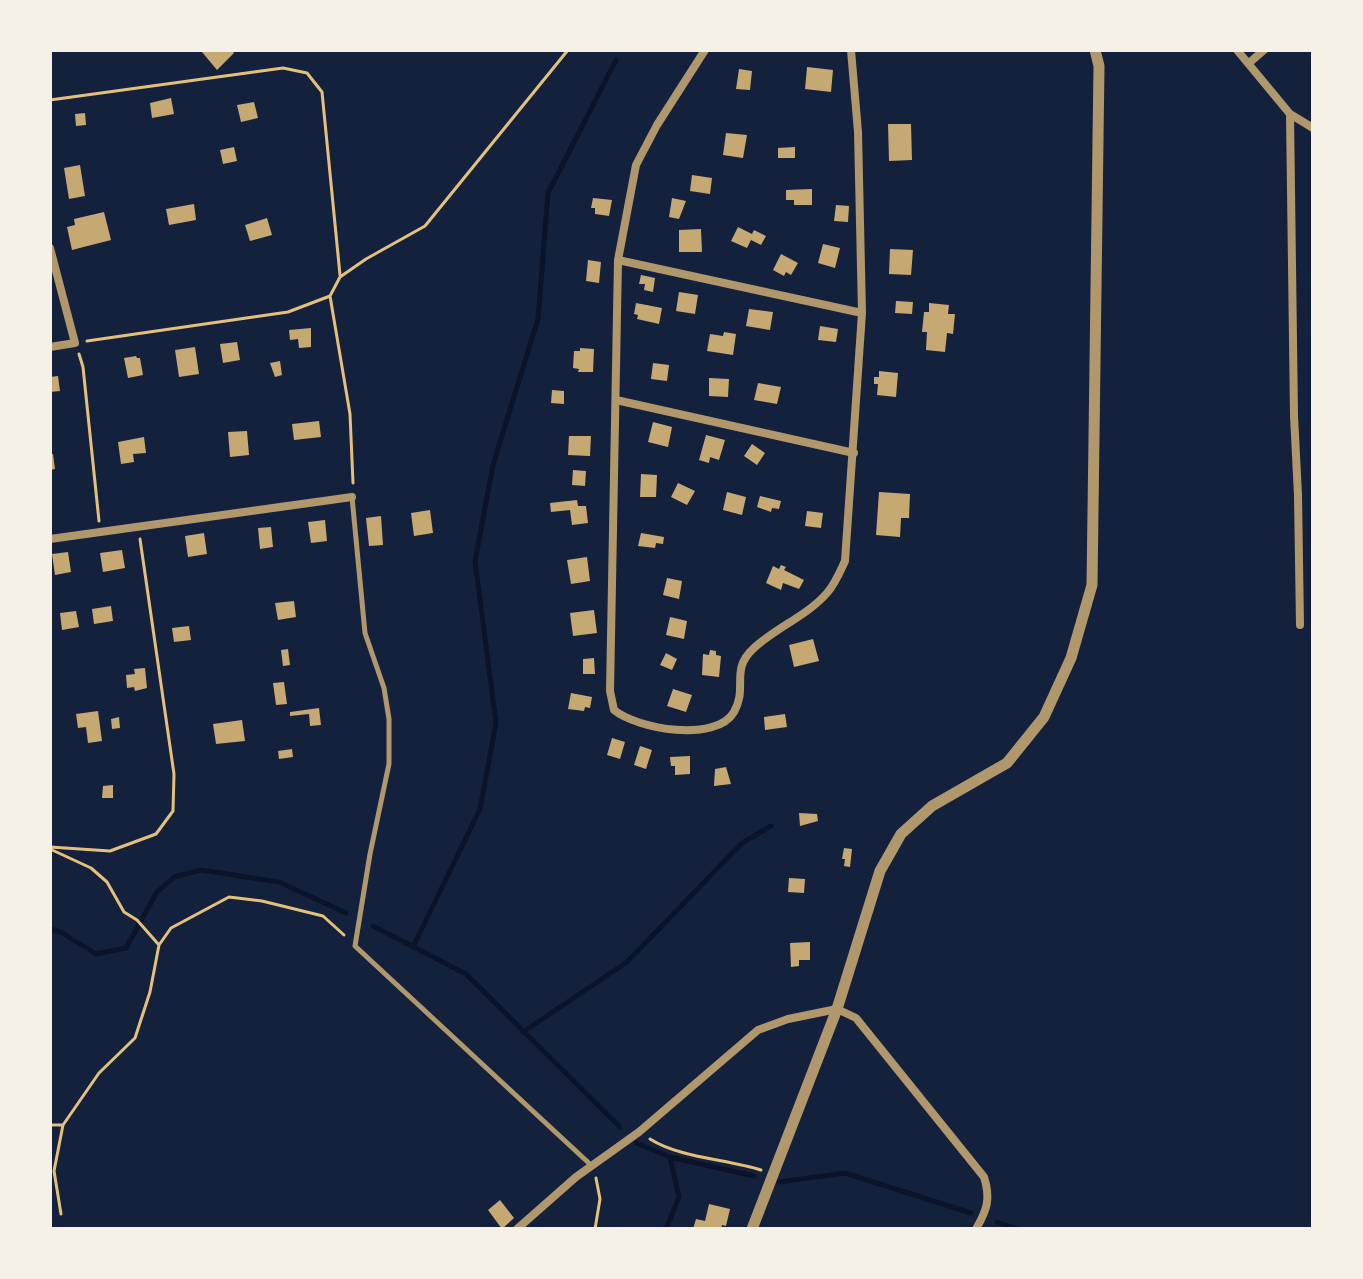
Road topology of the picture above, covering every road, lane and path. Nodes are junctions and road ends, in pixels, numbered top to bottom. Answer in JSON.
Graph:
{"nodes":[{"id":1,"x":568,"y":50,"type":"edge"},
{"id":2,"x":705,"y":50,"type":"edge"},
{"id":3,"x":851,"y":50,"type":"edge"},
{"id":4,"x":1095,"y":50,"type":"edge"},
{"id":5,"x":1237,"y":50,"type":"edge"},
{"id":6,"x":1264,"y":50,"type":"edge"},
{"id":7,"x":1249,"y":63,"type":"junction"},
{"id":8,"x":50,"y":100,"type":"edge"},
{"id":9,"x":1290,"y":114,"type":"junction"},
{"id":10,"x":1313,"y":128,"type":"edge"},
{"id":11,"x":50,"y":248,"type":"edge"},
{"id":12,"x":618,"y":260,"type":"junction"},
{"id":13,"x":340,"y":277,"type":"junction"},
{"id":14,"x":330,"y":296,"type":"junction"},
{"id":15,"x":862,"y":313,"type":"junction"},
{"id":16,"x":75,"y":343,"type":"junction"},
{"id":17,"x":50,"y":347,"type":"edge"},
{"id":18,"x":616,"y":400,"type":"junction"},
{"id":19,"x":854,"y":453,"type":"junction"},
{"id":20,"x":352,"y":497,"type":"junction"},
{"id":21,"x":138,"y":526,"type":"junction"},
{"id":22,"x":100,"y":531,"type":"junction"},
{"id":23,"x":50,"y":539,"type":"edge"},
{"id":24,"x":1300,"y":625,"type":"dead end"},
{"id":25,"x":50,"y":848,"type":"edge"},
{"id":26,"x":159,"y":945,"type":"junction"},
{"id":27,"x":355,"y":946,"type":"junction"},
{"id":28,"x":837,"y":1009,"type":"junction"},
{"id":29,"x":50,"y":1125,"type":"edge"},
{"id":30,"x":63,"y":1125,"type":"junction"},
{"id":31,"x":639,"y":1132,"type":"junction"},
{"id":32,"x":593,"y":1167,"type":"junction"},
{"id":33,"x":772,"y":1174,"type":"junction"},
{"id":34,"x":61,"y":1214,"type":"dead end"},
{"id":35,"x":517,"y":1229,"type":"edge"},
{"id":36,"x":595,"y":1229,"type":"edge"},
{"id":37,"x":752,"y":1229,"type":"edge"},
{"id":38,"x":976,"y":1229,"type":"edge"}],
"edges":[{"from":1,"to":13,"type":"path"},
{"from":2,"to":12,"type":"street"},
{"from":3,"to":15,"type":"street"},
{"from":4,"to":28,"type":"street"},
{"from":5,"to":7,"type":"street"},
{"from":6,"to":7,"type":"street"},
{"from":7,"to":9,"type":"street"},
{"from":8,"to":13,"type":"path"},
{"from":9,"to":10,"type":"street"},
{"from":9,"to":24,"type":"street"},
{"from":11,"to":16,"type":"street"},
{"from":12,"to":15,"type":"street"},
{"from":12,"to":18,"type":"street"},
{"from":13,"to":14,"type":"path"},
{"from":14,"to":16,"type":"path"},
{"from":14,"to":20,"type":"path"},
{"from":15,"to":19,"type":"street"},
{"from":16,"to":17,"type":"street"},
{"from":16,"to":22,"type":"path"},
{"from":18,"to":19,"type":"street"},
{"from":18,"to":19,"type":"street"},
{"from":20,"to":21,"type":"street"},
{"from":20,"to":27,"type":"lane"},
{"from":21,"to":22,"type":"street"},
{"from":21,"to":25,"type":"path"},
{"from":22,"to":23,"type":"street"},
{"from":25,"to":26,"type":"path"},
{"from":26,"to":27,"type":"path"},
{"from":26,"to":30,"type":"path"},
{"from":27,"to":32,"type":"lane"},
{"from":28,"to":31,"type":"street"},
{"from":28,"to":33,"type":"street"},
{"from":28,"to":38,"type":"street"},
{"from":29,"to":30,"type":"path"},
{"from":30,"to":34,"type":"path"},
{"from":31,"to":32,"type":"street"},
{"from":31,"to":33,"type":"path"},
{"from":32,"to":35,"type":"street"},
{"from":32,"to":36,"type":"path"},
{"from":33,"to":37,"type":"street"}]}
